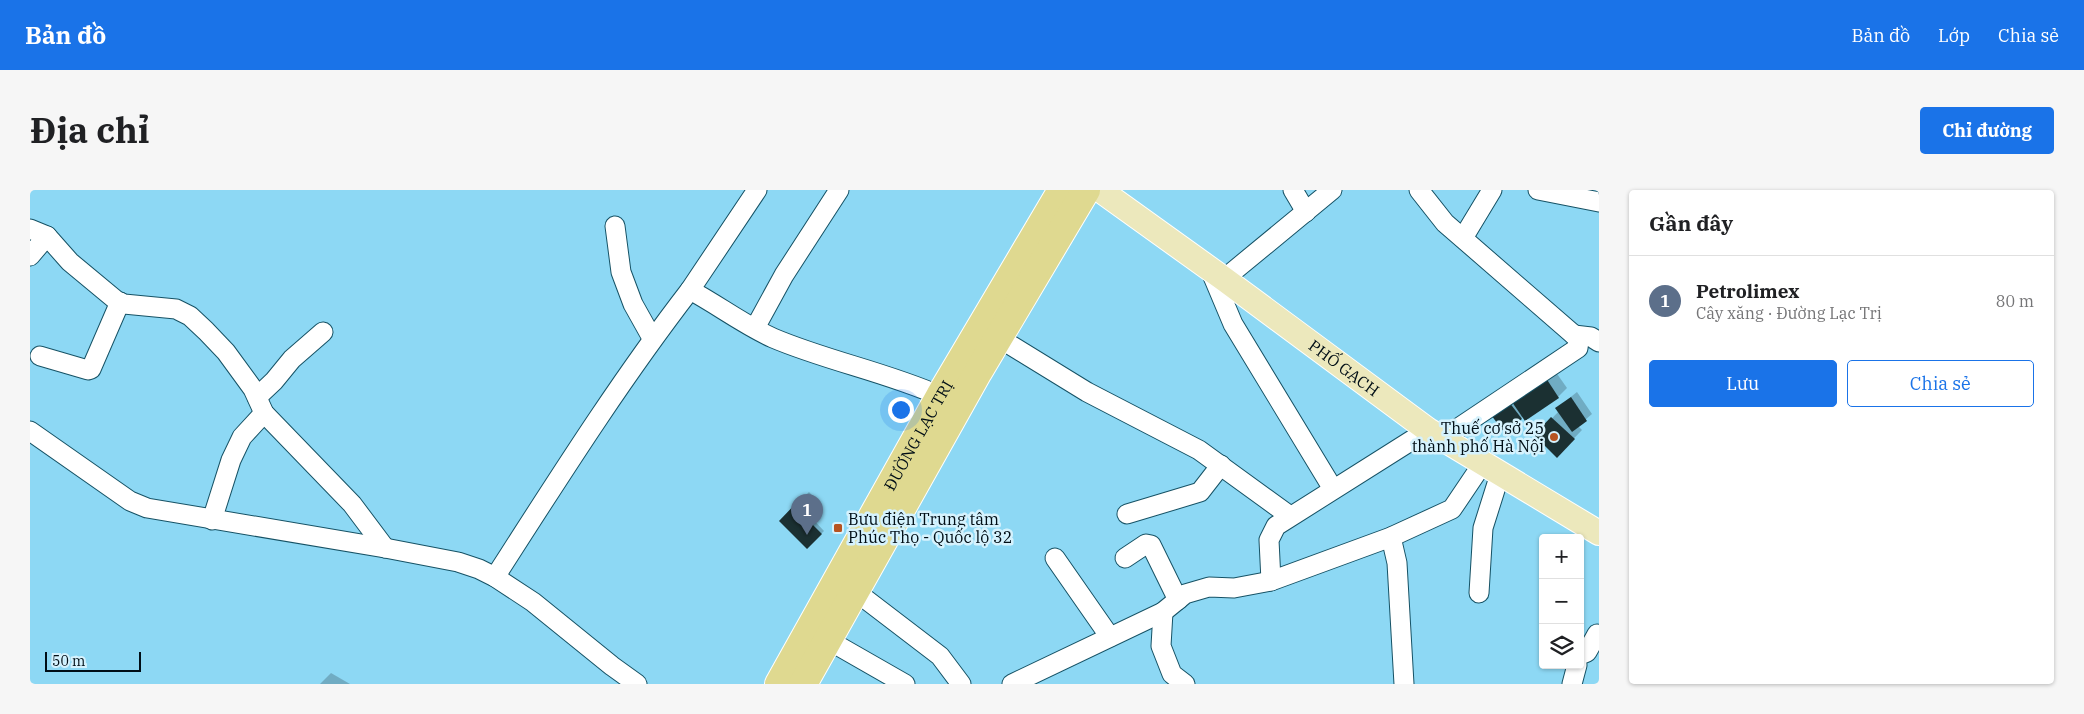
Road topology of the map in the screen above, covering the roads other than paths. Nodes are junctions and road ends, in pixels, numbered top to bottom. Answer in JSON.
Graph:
{"nodes":[{"id":1,"x":758,"y":190,"type":"edge"},
{"id":2,"x":839,"y":190,"type":"edge"},
{"id":3,"x":1062,"y":190,"type":"edge"},
{"id":4,"x":1086,"y":190,"type":"edge"},
{"id":5,"x":1100,"y":190,"type":"edge"},
{"id":6,"x":1293,"y":190,"type":"edge"},
{"id":7,"x":1332,"y":190,"type":"edge"},
{"id":8,"x":1418,"y":190,"type":"edge"},
{"id":9,"x":1492,"y":190,"type":"edge"},
{"id":10,"x":1538,"y":190,"type":"edge"},
{"id":11,"x":1599,"y":202,"type":"edge"},
{"id":12,"x":1306,"y":212,"type":"junction"},
{"id":13,"x":615,"y":226,"type":"dead end"},
{"id":14,"x":30,"y":229,"type":"edge"},
{"id":15,"x":48,"y":236,"type":"junction"},
{"id":16,"x":1463,"y":238,"type":"junction"},
{"id":17,"x":30,"y":256,"type":"edge"},
{"id":18,"x":1217,"y":273,"type":"junction"},
{"id":19,"x":690,"y":290,"type":"junction"},
{"id":20,"x":120,"y":302,"type":"junction"},
{"id":21,"x":755,"y":328,"type":"junction"},
{"id":22,"x":322,"y":332,"type":"dead end"},
{"id":23,"x":1574,"y":335,"type":"junction"},
{"id":24,"x":652,"y":338,"type":"junction"},
{"id":25,"x":999,"y":338,"type":"junction"},
{"id":26,"x":1599,"y":342,"type":"edge"},
{"id":27,"x":40,"y":356,"type":"dead end"},
{"id":28,"x":940,"y":396,"type":"junction"},
{"id":29,"x":261,"y":405,"type":"junction"},
{"id":30,"x":30,"y":431,"type":"edge"},
{"id":31,"x":1435,"y":434,"type":"junction"},
{"id":32,"x":1221,"y":465,"type":"junction"},
{"id":33,"x":1492,"y":468,"type":"junction"},
{"id":34,"x":1333,"y":489,"type":"junction"},
{"id":35,"x":1127,"y":514,"type":"dead end"},
{"id":36,"x":1290,"y":516,"type":"junction"},
{"id":37,"x":212,"y":520,"type":"junction"},
{"id":38,"x":1599,"y":533,"type":"edge"},
{"id":39,"x":1391,"y":537,"type":"junction"},
{"id":40,"x":385,"y":548,"type":"junction"},
{"id":41,"x":1055,"y":558,"type":"dead end"},
{"id":42,"x":1125,"y":558,"type":"dead end"},
{"id":43,"x":495,"y":577,"type":"junction"},
{"id":44,"x":1270,"y":581,"type":"junction"},
{"id":45,"x":856,"y":591,"type":"junction"},
{"id":46,"x":1479,"y":593,"type":"dead end"},
{"id":47,"x":1178,"y":600,"type":"junction"},
{"id":48,"x":1163,"y":612,"type":"junction"},
{"id":49,"x":1597,"y":634,"type":"dead end"},
{"id":50,"x":1110,"y":637,"type":"junction"},
{"id":51,"x":828,"y":640,"type":"junction"},
{"id":52,"x":1584,"y":653,"type":"edge"},
{"id":53,"x":1576,"y":669,"type":"edge"},
{"id":54,"x":637,"y":684,"type":"edge"},
{"id":55,"x":779,"y":684,"type":"edge"},
{"id":56,"x":803,"y":684,"type":"edge"},
{"id":57,"x":905,"y":684,"type":"edge"},
{"id":58,"x":962,"y":684,"type":"edge"},
{"id":59,"x":1012,"y":684,"type":"edge"},
{"id":60,"x":1185,"y":684,"type":"edge"},
{"id":61,"x":1404,"y":684,"type":"edge"},
{"id":62,"x":1572,"y":684,"type":"edge"}],
"edges":[{"from":1,"to":19,"type":"street"},
{"from":2,"to":21,"type":"street"},
{"from":3,"to":28,"type":"highway","name":"ĐƯỜNG LẠC TRỊ"},
{"from":4,"to":25,"type":"highway","name":"ĐƯỜNG LẠC TRỊ"},
{"from":5,"to":18,"type":"main road","name":"PHỐ GẠCH"},
{"from":6,"to":12,"type":"street"},
{"from":7,"to":12,"type":"street"},
{"from":8,"to":16,"type":"street"},
{"from":9,"to":16,"type":"street"},
{"from":10,"to":11,"type":"street"},
{"from":12,"to":18,"type":"street"},
{"from":13,"to":24,"type":"street"},
{"from":14,"to":15,"type":"street"},
{"from":15,"to":17,"type":"street"},
{"from":15,"to":20,"type":"street"},
{"from":16,"to":23,"type":"street"},
{"from":18,"to":31,"type":"main road","name":"PHỐ GẠCH"},
{"from":18,"to":34,"type":"street"},
{"from":19,"to":21,"type":"street"},
{"from":19,"to":24,"type":"street"},
{"from":20,"to":27,"type":"street"},
{"from":20,"to":29,"type":"street"},
{"from":21,"to":28,"type":"street"},
{"from":22,"to":29,"type":"street"},
{"from":23,"to":26,"type":"street"},
{"from":23,"to":31,"type":"street"},
{"from":24,"to":43,"type":"street"},
{"from":25,"to":32,"type":"street"},
{"from":25,"to":45,"type":"highway","name":"ĐƯỜNG LẠC TRỊ"},
{"from":28,"to":55,"type":"highway","name":"ĐƯỜNG LẠC TRỊ"},
{"from":29,"to":37,"type":"street"},
{"from":29,"to":40,"type":"street"},
{"from":30,"to":37,"type":"street"},
{"from":31,"to":33,"type":"main road","name":"PHỐ GẠCH"},
{"from":31,"to":34,"type":"street"},
{"from":32,"to":35,"type":"street"},
{"from":32,"to":36,"type":"street"},
{"from":33,"to":38,"type":"main road","name":"PHỐ GẠCH"},
{"from":33,"to":39,"type":"street"},
{"from":33,"to":46,"type":"street"},
{"from":34,"to":36,"type":"street"},
{"from":36,"to":44,"type":"street"},
{"from":37,"to":40,"type":"street"},
{"from":39,"to":44,"type":"street"},
{"from":39,"to":61,"type":"street"},
{"from":40,"to":43,"type":"street"},
{"from":41,"to":50,"type":"street"},
{"from":42,"to":47,"type":"street"},
{"from":43,"to":54,"type":"street"},
{"from":44,"to":47,"type":"street"},
{"from":45,"to":51,"type":"highway","name":"ĐƯỜNG LẠC TRỊ"},
{"from":45,"to":58,"type":"street"},
{"from":47,"to":48,"type":"street"},
{"from":48,"to":50,"type":"street"},
{"from":48,"to":60,"type":"street"},
{"from":49,"to":52,"type":"street"},
{"from":50,"to":59,"type":"street"},
{"from":51,"to":56,"type":"highway","name":"ĐƯỜNG LẠC TRỊ"},
{"from":51,"to":57,"type":"street"},
{"from":53,"to":62,"type":"street"}]}
